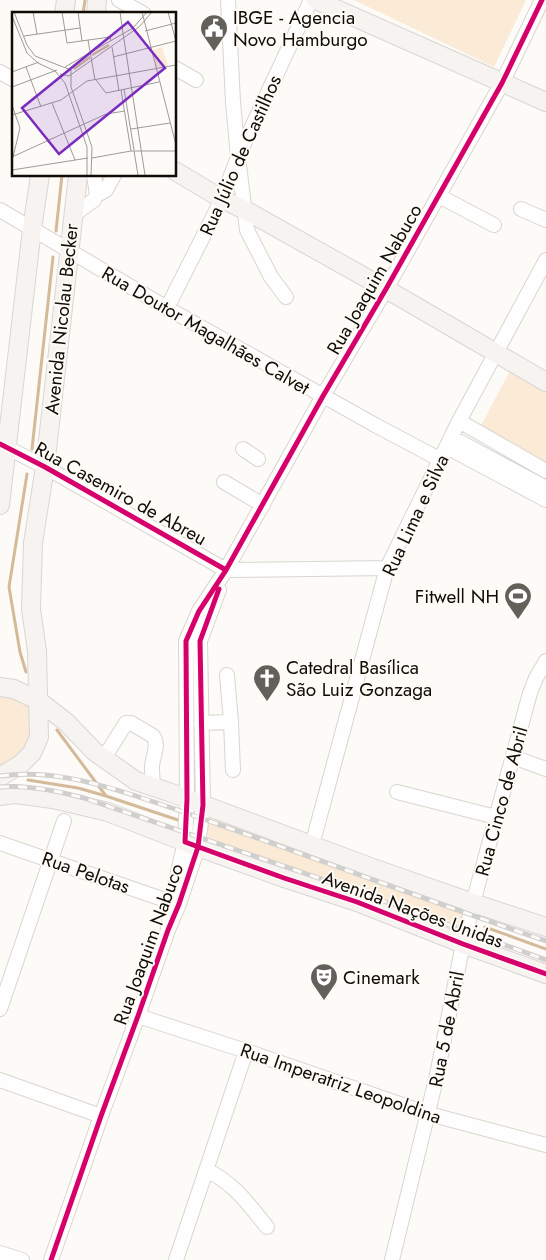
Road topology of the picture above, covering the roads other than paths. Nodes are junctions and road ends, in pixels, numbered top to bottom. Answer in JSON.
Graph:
{"nodes":[{"id":1,"x":119,"y":0,"type":"edge"},
{"id":2,"x":228,"y":0,"type":"edge"},
{"id":3,"x":311,"y":0,"type":"edge"},
{"id":4,"x":316,"y":0,"type":"edge"},
{"id":5,"x":542,"y":0,"type":"edge"},
{"id":6,"x":140,"y":12,"type":"edge"},
{"id":7,"x":176,"y":69,"type":"edge"},
{"id":8,"x":0,"y":72,"type":"edge"},
{"id":9,"x":12,"y":79,"type":"edge"},
{"id":10,"x":196,"y":80,"type":"dead end"},
{"id":11,"x":502,"y":84,"type":"junction"},
{"id":12,"x":546,"y":102,"type":"edge"},
{"id":13,"x":238,"y":157,"type":"junction"},
{"id":14,"x":176,"y":172,"type":"edge"},
{"id":15,"x":40,"y":176,"type":"edge"},
{"id":16,"x":78,"y":176,"type":"edge"},
{"id":17,"x":94,"y":176,"type":"edge"},
{"id":18,"x":113,"y":176,"type":"edge"},
{"id":19,"x":439,"y":196,"type":"junction"},
{"id":20,"x":95,"y":198,"type":"junction"},
{"id":21,"x":222,"y":199,"type":"junction"},
{"id":22,"x":245,"y":210,"type":"junction"},
{"id":23,"x":521,"y":210,"type":"dead end"},
{"id":24,"x":0,"y":212,"type":"edge"},
{"id":25,"x":73,"y":215,"type":"junction"},
{"id":26,"x":546,"y":220,"type":"edge"},
{"id":27,"x":494,"y":224,"type":"dead end"},
{"id":28,"x":32,"y":229,"type":"junction"},
{"id":29,"x":69,"y":252,"type":"junction"},
{"id":30,"x":546,"y":260,"type":"edge"},
{"id":31,"x":386,"y":289,"type":"junction"},
{"id":32,"x":286,"y":297,"type":"dead end"},
{"id":33,"x":167,"y":308,"type":"junction"},
{"id":34,"x":496,"y":352,"type":"junction"},
{"id":35,"x":546,"y":382,"type":"edge"},
{"id":36,"x":323,"y":396,"type":"junction"},
{"id":37,"x":459,"y":422,"type":"junction"},
{"id":38,"x":449,"y":442,"type":"junction"},
{"id":39,"x":4,"y":446,"type":"edge"},
{"id":40,"x":243,"y":448,"type":"dead end"},
{"id":41,"x":258,"y":458,"type":"dead end"},
{"id":42,"x":441,"y":460,"type":"junction"},
{"id":43,"x":45,"y":467,"type":"junction"},
{"id":44,"x":546,"y":472,"type":"edge"},
{"id":45,"x":224,"y":482,"type":"dead end"},
{"id":46,"x":546,"y":488,"type":"edge"},
{"id":47,"x":1,"y":496,"type":"edge"},
{"id":48,"x":546,"y":500,"type":"edge"},
{"id":49,"x":262,"y":505,"type":"junction"},
{"id":50,"x":387,"y":568,"type":"junction"},
{"id":51,"x":226,"y":570,"type":"junction"},
{"id":52,"x":546,"y":661,"type":"edge"},
{"id":53,"x":227,"y":675,"type":"dead end"},
{"id":54,"x":541,"y":681,"type":"edge"},
{"id":55,"x":0,"y":688,"type":"edge"},
{"id":56,"x":39,"y":701,"type":"junction"},
{"id":57,"x":231,"y":722,"type":"junction"},
{"id":58,"x":201,"y":723,"type":"junction"},
{"id":59,"x":513,"y":757,"type":"junction"},
{"id":60,"x":104,"y":758,"type":"junction"},
{"id":61,"x":546,"y":769,"type":"edge"},
{"id":62,"x":233,"y":770,"type":"dead end"},
{"id":63,"x":2,"y":776,"type":"edge"},
{"id":64,"x":153,"y":788,"type":"junction"},
{"id":65,"x":397,"y":792,"type":"dead end"},
{"id":66,"x":0,"y":796,"type":"edge"},
{"id":67,"x":195,"y":802,"type":"junction"},
{"id":68,"x":496,"y":817,"type":"junction"},
{"id":69,"x":64,"y":821,"type":"dead end"},
{"id":70,"x":0,"y":842,"type":"edge"},
{"id":71,"x":191,"y":845,"type":"junction"},
{"id":72,"x":312,"y":845,"type":"junction"},
{"id":73,"x":51,"y":860,"type":"junction"},
{"id":74,"x":171,"y":902,"type":"junction"},
{"id":75,"x":473,"y":903,"type":"junction"},
{"id":76,"x":546,"y":927,"type":"edge"},
{"id":77,"x":168,"y":930,"type":"junction"},
{"id":78,"x":463,"y":944,"type":"junction"},
{"id":79,"x":546,"y":974,"type":"edge"},
{"id":80,"x":0,"y":1009,"type":"edge"},
{"id":81,"x":138,"y":1016,"type":"junction"},
{"id":82,"x":246,"y":1050,"type":"junction"},
{"id":83,"x":0,"y":1080,"type":"edge"},
{"id":84,"x":429,"y":1114,"type":"junction"},
{"id":85,"x":101,"y":1116,"type":"junction"},
{"id":86,"x":546,"y":1145,"type":"edge"},
{"id":87,"x":206,"y":1170,"type":"junction"},
{"id":88,"x":267,"y":1227,"type":"dead end"},
{"id":89,"x":0,"y":1253,"type":"edge"},
{"id":90,"x":22,"y":1260,"type":"edge"},
{"id":91,"x":51,"y":1260,"type":"edge"},
{"id":92,"x":176,"y":1260,"type":"edge"},
{"id":93,"x":392,"y":1260,"type":"edge"}],
"edges":[{"from":1,"to":6,"type":"street"},
{"from":2,"to":13,"type":"street"},
{"from":3,"to":13,"type":"street","name":"Rua Júlio de Castilhos"},
{"from":4,"to":11,"type":"main road"},
{"from":5,"to":11,"type":"street","name":"Rua Joaquim Nabuco"},
{"from":7,"to":10,"type":"street"},
{"from":8,"to":9,"type":"street"},
{"from":11,"to":12,"type":"main road"},
{"from":11,"to":19,"type":"street","name":"Rua Joaquim Nabuco"},
{"from":13,"to":21,"type":"street","name":"Rua Júlio de Castilhos"},
{"from":13,"to":22,"type":"street"},
{"from":14,"to":21,"type":"main road"},
{"from":15,"to":28,"type":"main road","name":"Avenida Nicolau Becker"},
{"from":16,"to":25,"type":"main road","name":"Avenida Nicolau Becker"},
{"from":17,"to":20,"type":"street"},
{"from":18,"to":20,"type":"street"},
{"from":19,"to":27,"type":"street"},
{"from":19,"to":31,"type":"street","name":"Rua Joaquim Nabuco"},
{"from":20,"to":25,"type":"street"},
{"from":21,"to":22,"type":"main road"},
{"from":21,"to":33,"type":"street","name":"Rua Júlio de Castilhos"},
{"from":22,"to":31,"type":"main road"},
{"from":22,"to":32,"type":"street"},
{"from":23,"to":26,"type":"street"},
{"from":24,"to":28,"type":"street","name":"Rua Doutor Magalhães Calvet"},
{"from":25,"to":29,"type":"main road","name":"Avenida Nicolau Becker"},
{"from":28,"to":29,"type":"street","name":"Rua Doutor Magalhães Calvet"},
{"from":28,"to":39,"type":"main road","name":"Avenida Nicolau Becker"},
{"from":29,"to":33,"type":"street","name":"Rua Doutor Magalhães Calvet"},
{"from":29,"to":43,"type":"main road","name":"Avenida Nicolau Becker"},
{"from":30,"to":34,"type":"street","name":"Rua Lima e Silva"},
{"from":31,"to":34,"type":"main road"},
{"from":31,"to":36,"type":"street","name":"Rua Joaquim Nabuco"},
{"from":33,"to":36,"type":"street","name":"Rua Doutor Magalhães Calvet"},
{"from":34,"to":35,"type":"main road"},
{"from":34,"to":37,"type":"street","name":"Rua Lima e Silva"},
{"from":36,"to":42,"type":"street","name":"Rua Doutor Magalhães Calvet"},
{"from":36,"to":49,"type":"street","name":"Rua Joaquim Nabuco"},
{"from":37,"to":38,"type":"street","name":"Rua Lima e Silva"},
{"from":37,"to":44,"type":"street"},
{"from":38,"to":42,"type":"street","name":"Rua Lima e Silva"},
{"from":38,"to":46,"type":"street"},
{"from":38,"to":48,"type":"street"},
{"from":39,"to":43,"type":"street","name":"Rua Casemiro de Abreu"},
{"from":39,"to":47,"type":"main road","name":"Avenida Nicolau Becker"},
{"from":40,"to":41,"type":"street"},
{"from":42,"to":50,"type":"street","name":"Rua Lima e Silva"},
{"from":43,"to":51,"type":"street","name":"Rua Casemiro de Abreu"},
{"from":43,"to":56,"type":"main road","name":"Avenida Nicolau Becker"},
{"from":45,"to":49,"type":"street"},
{"from":49,"to":51,"type":"street","name":"Rua Joaquim Nabuco"},
{"from":50,"to":51,"type":"street"},
{"from":50,"to":72,"type":"street","name":"Rua Lima e Silva"},
{"from":51,"to":58,"type":"street","name":"Rua Joaquim Nabuco"},
{"from":51,"to":67,"type":"street","name":"Rua Joaquim Nabuco"},
{"from":52,"to":54,"type":"street","name":"Rua Cinco de Abril"},
{"from":53,"to":57,"type":"street"},
{"from":54,"to":59,"type":"street","name":"Rua Cinco de Abril"},
{"from":55,"to":56,"type":"main road","name":"Avenida Nações Unidas"},
{"from":56,"to":60,"type":"main road","name":"Avenida Nações Unidas"},
{"from":56,"to":63,"type":"main road","name":"Avenida Nicolau Becker"},
{"from":57,"to":58,"type":"street"},
{"from":57,"to":62,"type":"street"},
{"from":58,"to":67,"type":"street","name":"Rua Joaquim Nabuco"},
{"from":59,"to":61,"type":"street"},
{"from":59,"to":68,"type":"street","name":"Rua Cinco de Abril"},
{"from":60,"to":64,"type":"main road","name":"Avenida Nações Unidas"},
{"from":60,"to":64,"type":"street"},
{"from":64,"to":67,"type":"main road","name":"Avenida Nações Unidas"},
{"from":65,"to":68,"type":"street"},
{"from":66,"to":71,"type":"main road","name":"Avenida Nações Unidas"},
{"from":67,"to":71,"type":"street","name":"Rua Joaquim Nabuco"},
{"from":67,"to":72,"type":"main road","name":"Avenida Nações Unidas"},
{"from":68,"to":75,"type":"street","name":"Rua Cinco de Abril"},
{"from":69,"to":73,"type":"street"},
{"from":70,"to":73,"type":"street","name":"Rua Pelotas"},
{"from":71,"to":74,"type":"street","name":"Rua Joaquim Nabuco"},
{"from":71,"to":77,"type":"street","name":"Rua Joaquim Nabuco"},
{"from":71,"to":78,"type":"main road","name":"Avenida Nações Unidas"},
{"from":72,"to":75,"type":"main road","name":"Avenida Nações Unidas"},
{"from":73,"to":74,"type":"street","name":"Rua Pelotas"},
{"from":73,"to":80,"type":"street"},
{"from":74,"to":77,"type":"street","name":"Rua Joaquim Nabuco"},
{"from":75,"to":76,"type":"main road","name":"Avenida Nações Unidas"},
{"from":75,"to":78,"type":"street","name":"Rua Cinco de Abril"},
{"from":77,"to":81,"type":"street","name":"Rua Joaquim Nabuco"},
{"from":78,"to":79,"type":"main road","name":"Avenida Nações Unidas"},
{"from":78,"to":84,"type":"street","name":"Rua 5 de Abril"},
{"from":81,"to":82,"type":"street","name":"Rua Imperatriz Leopoldina"},
{"from":81,"to":85,"type":"street","name":"Rua Joaquim Nabuco"},
{"from":82,"to":84,"type":"street","name":"Rua Imperatriz Leopoldina"},
{"from":82,"to":87,"type":"street"},
{"from":83,"to":85,"type":"street"},
{"from":84,"to":86,"type":"street","name":"Rua Imperatriz Leopoldina"},
{"from":84,"to":93,"type":"street","name":"Rua 5 de Abril"},
{"from":85,"to":91,"type":"street","name":"Rua Joaquim Nabuco"},
{"from":87,"to":88,"type":"street"},
{"from":87,"to":92,"type":"street"},
{"from":89,"to":90,"type":"street"}]}
